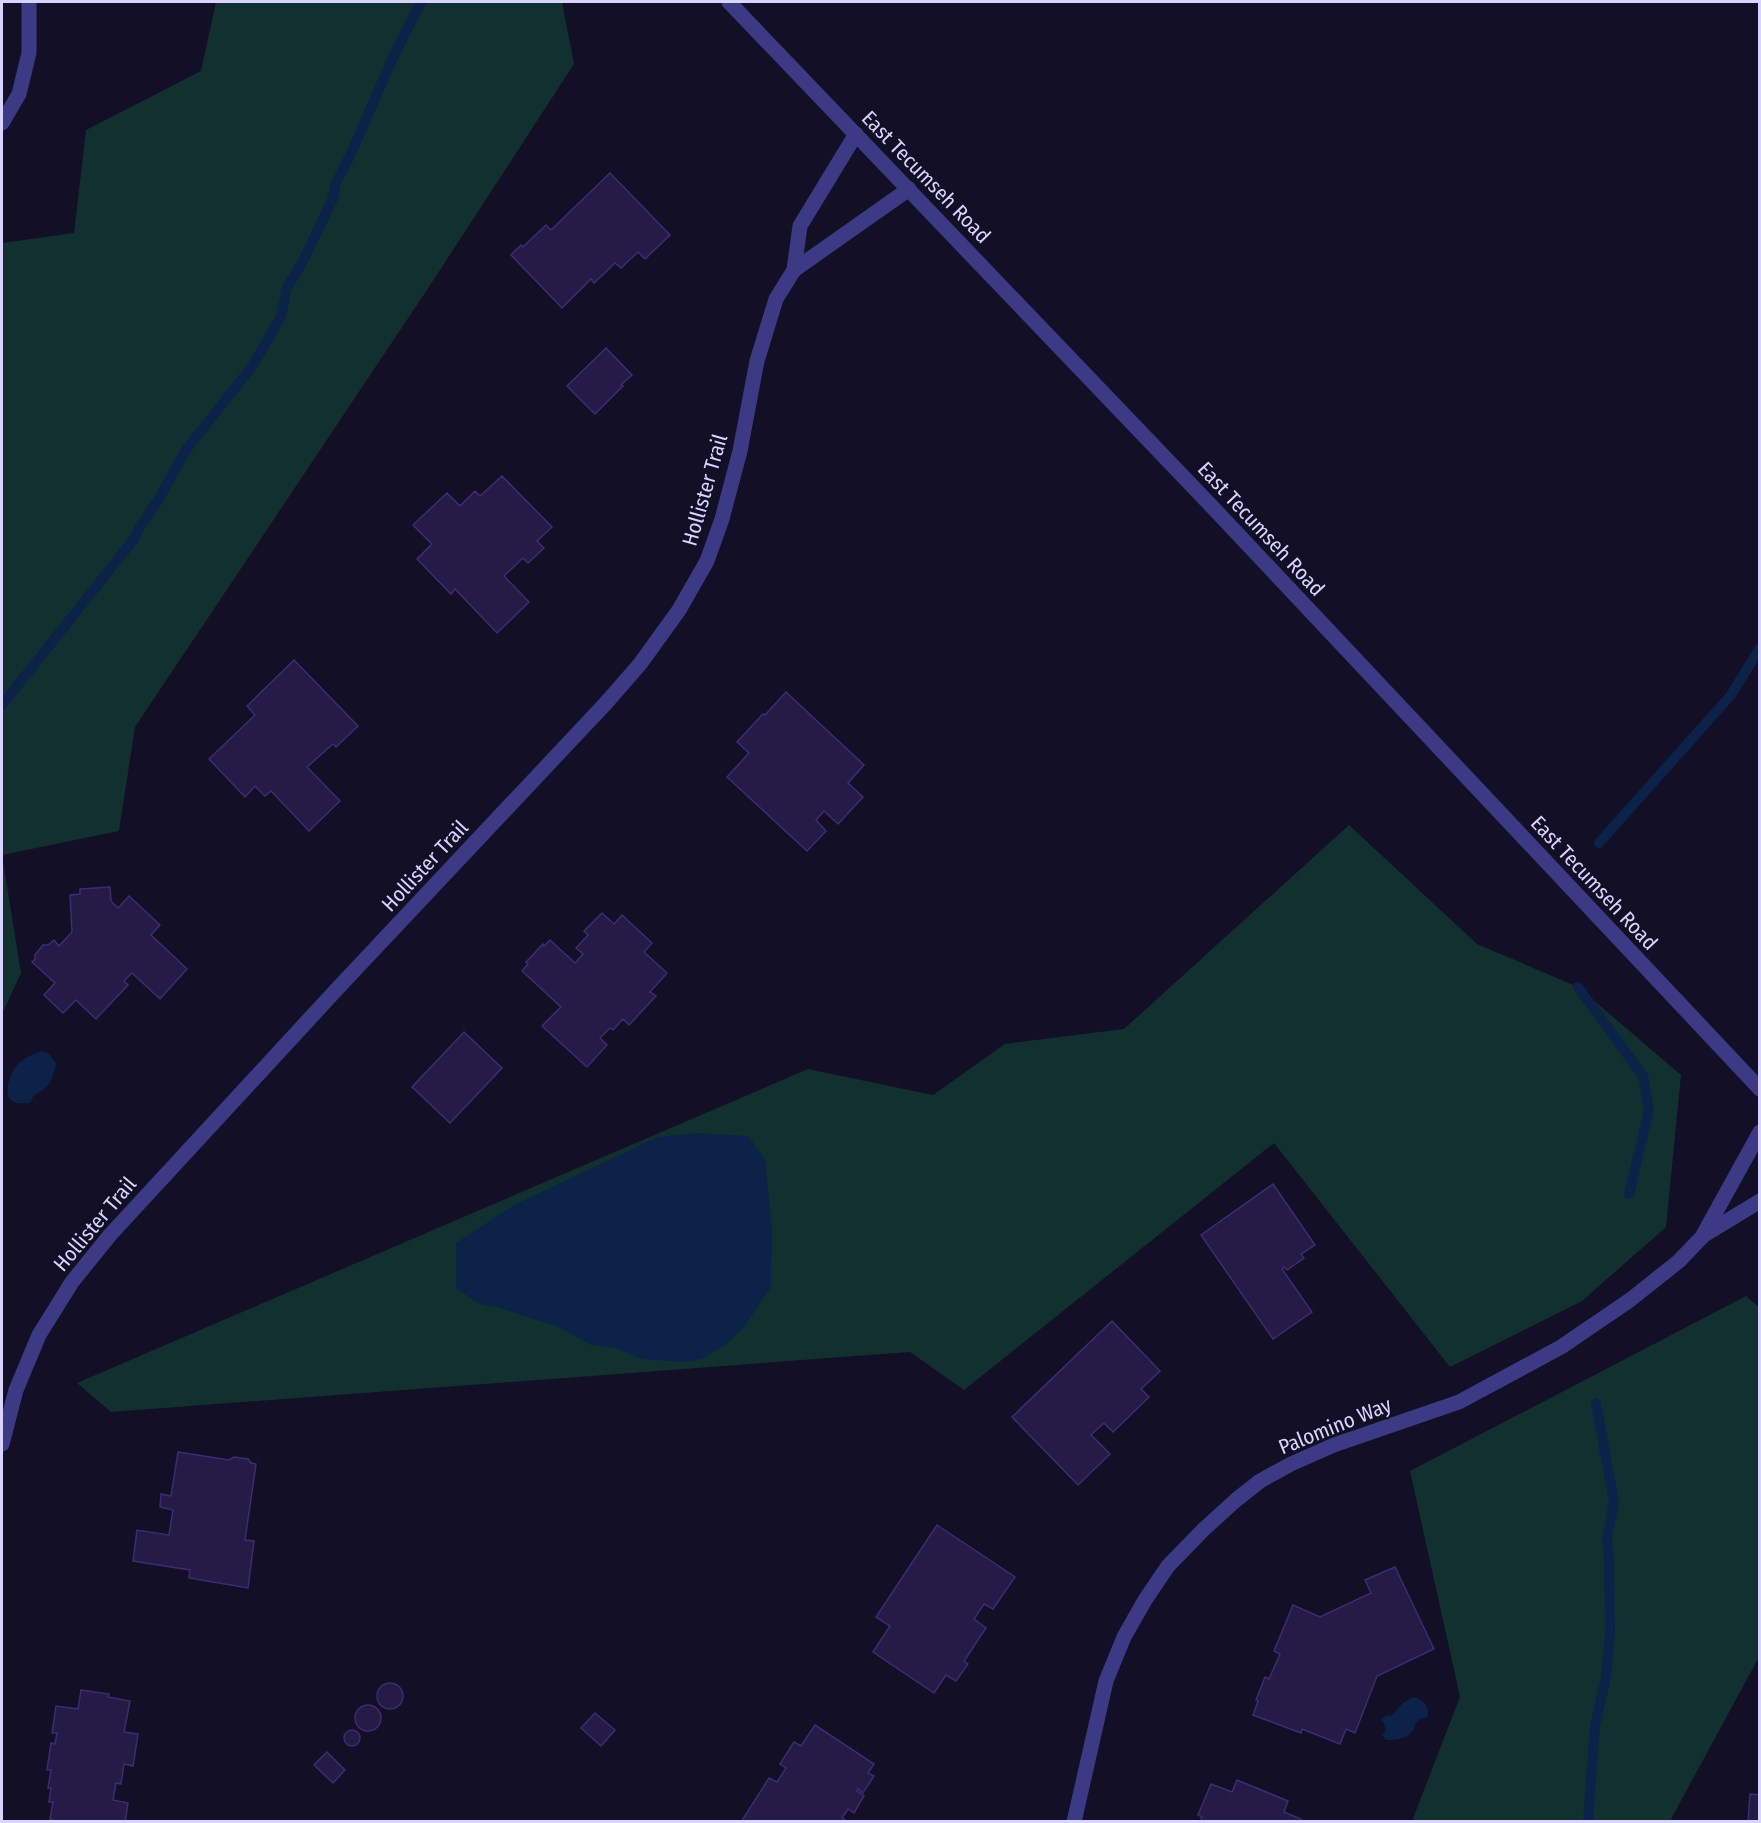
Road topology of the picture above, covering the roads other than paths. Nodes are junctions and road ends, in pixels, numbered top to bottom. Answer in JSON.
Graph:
{"nodes":[{"id":1,"x":29,"y":2,"type":"edge"},
{"id":2,"x":729,"y":2,"type":"edge"},
{"id":3,"x":2,"y":123,"type":"edge"},
{"id":4,"x":856,"y":134,"type":"junction"},
{"id":5,"x":909,"y":189,"type":"junction"},
{"id":6,"x":794,"y":270,"type":"junction"},
{"id":7,"x":1760,"y":1089,"type":"edge"},
{"id":8,"x":1760,"y":1132,"type":"edge"},
{"id":9,"x":1760,"y":1201,"type":"edge"},
{"id":10,"x":1702,"y":1237,"type":"junction"},
{"id":11,"x":2,"y":1444,"type":"edge"},
{"id":12,"x":1074,"y":1821,"type":"edge"}],
"edges":[{"from":1,"to":3,"type":"street"},
{"from":2,"to":4,"type":"street","name":"East Tecumseh Road"},
{"from":4,"to":5,"type":"street","name":"East Tecumseh Road"},
{"from":4,"to":6,"type":"street","name":"Hollister Trail"},
{"from":5,"to":6,"type":"street","name":"Hollister Trail"},
{"from":5,"to":7,"type":"street","name":"East Tecumseh Road"},
{"from":6,"to":11,"type":"street","name":"Hollister Trail"},
{"from":8,"to":10,"type":"street","name":"Palomino Way"},
{"from":9,"to":10,"type":"street","name":"Palomino Way"},
{"from":10,"to":12,"type":"street","name":"Palomino Way"}]}
